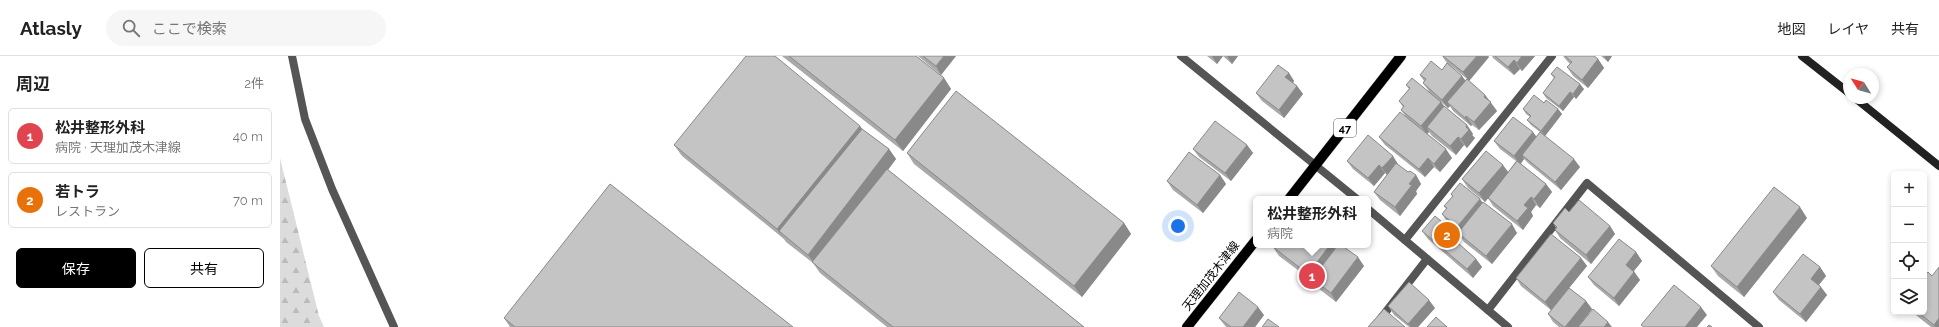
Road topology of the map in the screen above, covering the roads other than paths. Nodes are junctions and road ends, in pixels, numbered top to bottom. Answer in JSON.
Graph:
{"nodes":[{"id":1,"x":292,"y":56,"type":"edge"},
{"id":2,"x":1181,"y":56,"type":"edge"},
{"id":3,"x":1400,"y":56,"type":"edge"},
{"id":4,"x":1552,"y":56,"type":"edge"},
{"id":5,"x":1802,"y":56,"type":"edge"},
{"id":6,"x":1843,"y":89,"type":"edge"},
{"id":7,"x":1862,"y":104,"type":"edge"},
{"id":8,"x":1316,"y":165,"type":"junction"},
{"id":9,"x":1939,"y":166,"type":"edge"},
{"id":10,"x":1291,"y":196,"type":"edge"},
{"id":11,"x":1353,"y":196,"type":"edge"},
{"id":12,"x":1371,"y":212,"type":"edge"},
{"id":13,"x":1405,"y":240,"type":"junction"},
{"id":14,"x":1253,"y":244,"type":"edge"},
{"id":15,"x":1427,"y":259,"type":"junction"},
{"id":16,"x":1488,"y":310,"type":"junction"},
{"id":17,"x":394,"y":327,"type":"edge"},
{"id":18,"x":1187,"y":327,"type":"edge"},
{"id":19,"x":1374,"y":327,"type":"edge"},
{"id":20,"x":1508,"y":327,"type":"edge"},
{"id":21,"x":1759,"y":327,"type":"edge"}],
"edges":[{"from":1,"to":17,"type":"street"},
{"from":2,"to":8,"type":"street"},
{"from":3,"to":8,"type":"main road","number":"47"},
{"from":4,"to":13,"type":"street"},
{"from":5,"to":6,"type":"street"},
{"from":7,"to":9,"type":"street"},
{"from":8,"to":10,"type":"main road","number":"47"},
{"from":8,"to":11,"type":"street"},
{"from":12,"to":13,"type":"street"},
{"from":13,"to":15,"type":"street"},
{"from":14,"to":18,"type":"main road","name":"天理加茂木津線"},
{"from":15,"to":16,"type":"street"},
{"from":15,"to":19,"type":"street"},
{"from":16,"to":20,"type":"street"},
{"from":16,"to":21,"type":"street"}]}
